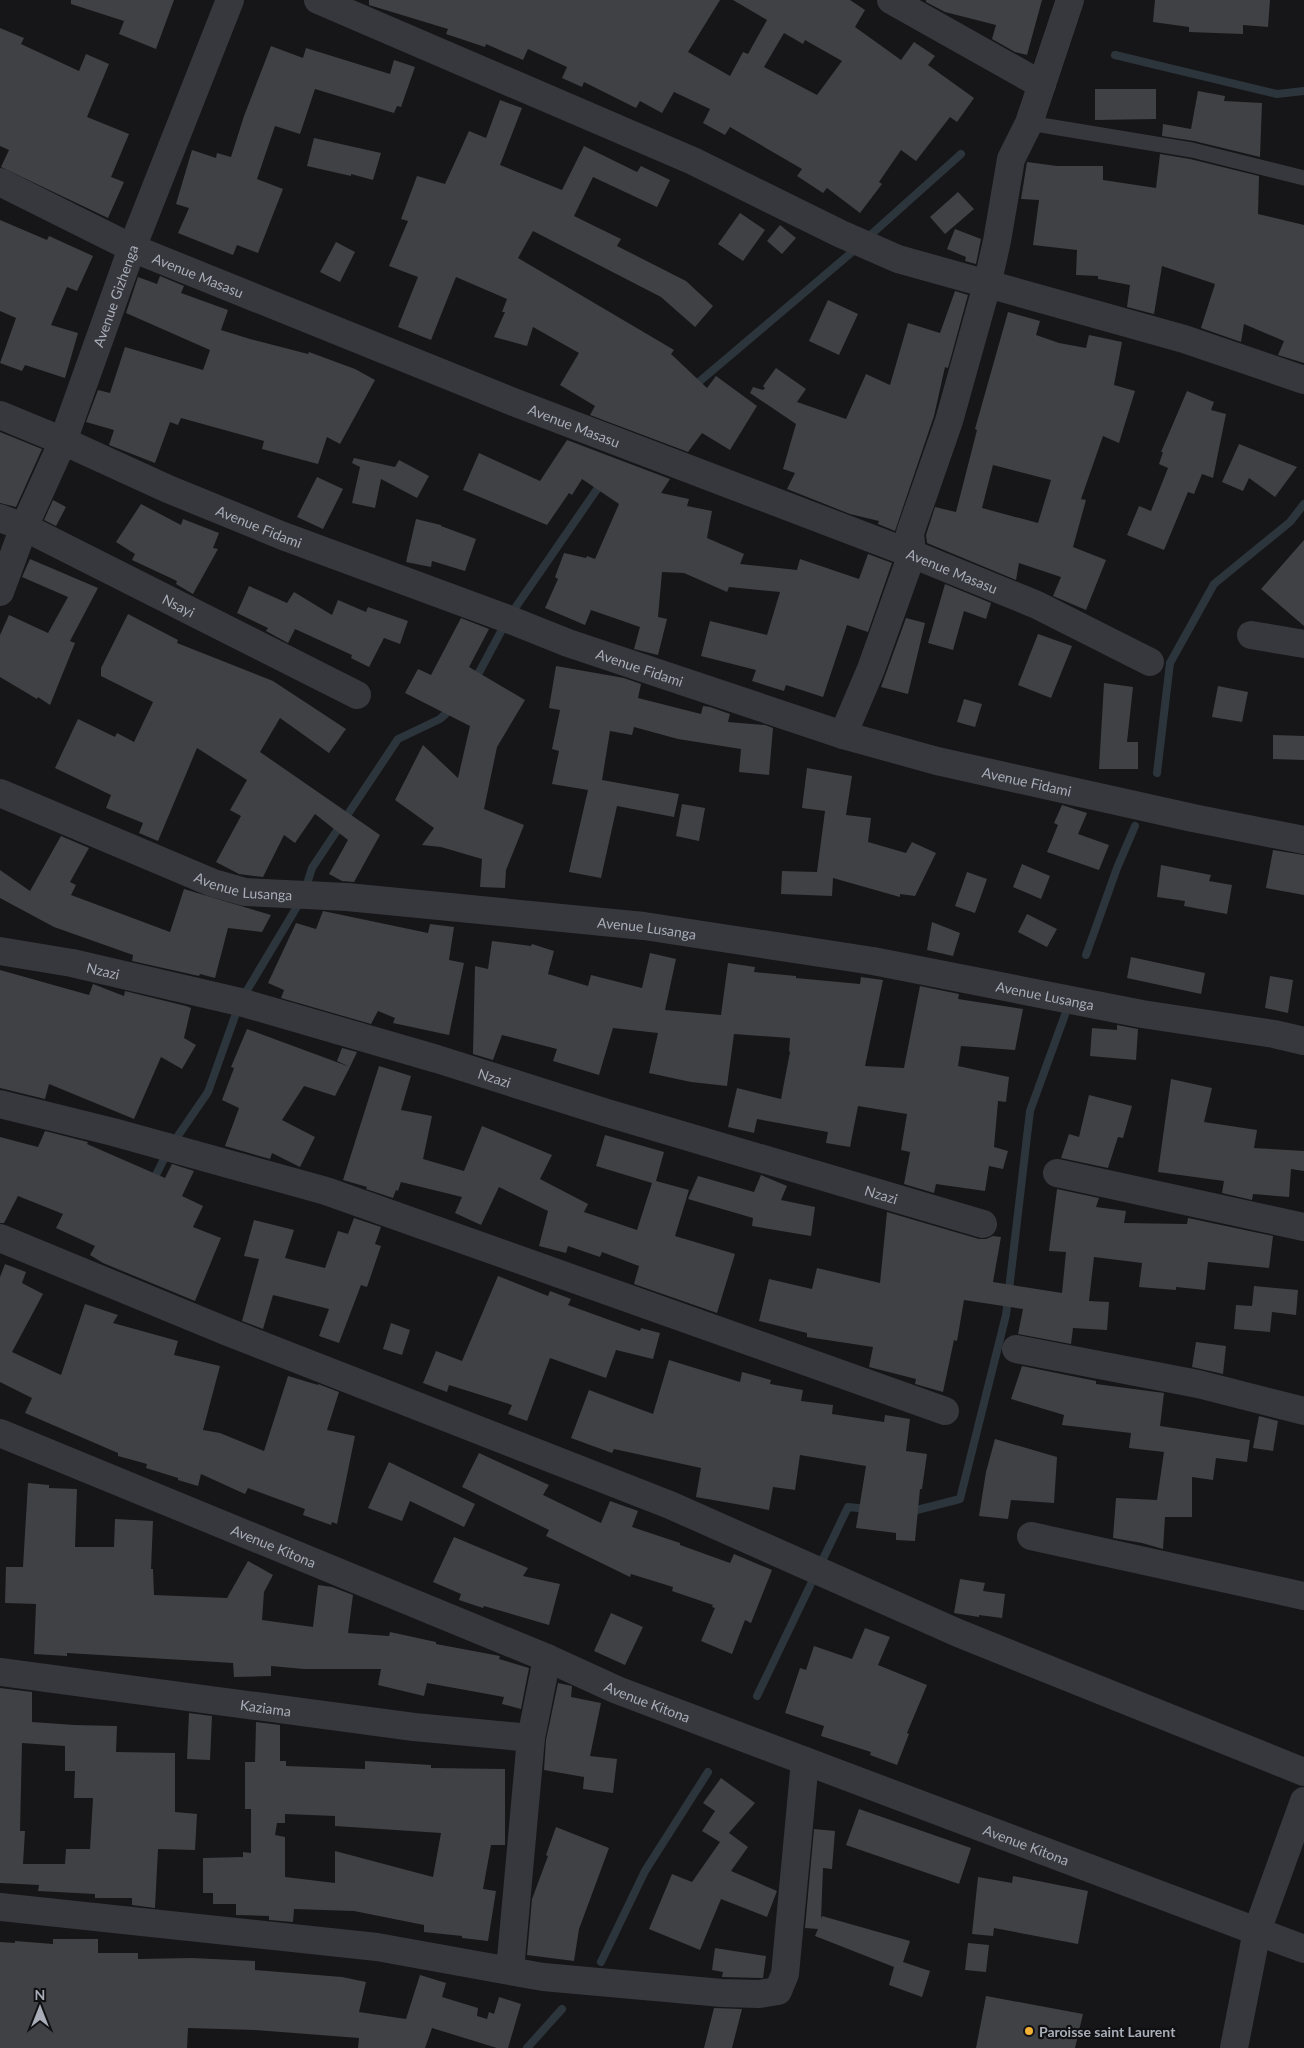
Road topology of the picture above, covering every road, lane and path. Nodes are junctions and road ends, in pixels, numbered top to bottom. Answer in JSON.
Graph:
{"nodes":[{"id":1,"x":230,"y":0,"type":"edge"},
{"id":2,"x":318,"y":0,"type":"edge"},
{"id":3,"x":891,"y":0,"type":"edge"},
{"id":4,"x":1070,"y":0,"type":"edge"},
{"id":5,"x":1042,"y":85,"type":"junction"},
{"id":6,"x":1028,"y":123,"type":"junction"},
{"id":7,"x":1304,"y":178,"type":"edge"},
{"id":8,"x":0,"y":182,"type":"edge"},
{"id":9,"x":132,"y":248,"type":"junction"},
{"id":10,"x":987,"y":285,"type":"junction"},
{"id":11,"x":1304,"y":380,"type":"edge"},
{"id":12,"x":0,"y":415,"type":"edge"},
{"id":13,"x":63,"y":441,"type":"junction"},
{"id":14,"x":12,"y":522,"type":"edge"},
{"id":15,"x":912,"y":554,"type":"junction"},
{"id":16,"x":0,"y":592,"type":"edge"},
{"id":17,"x":1252,"y":635,"type":"dead end"},
{"id":18,"x":1304,"y":644,"type":"edge"},
{"id":19,"x":1150,"y":662,"type":"dead end"},
{"id":20,"x":357,"y":696,"type":"dead end"},
{"id":21,"x":844,"y":735,"type":"junction"},
{"id":22,"x":0,"y":793,"type":"edge"},
{"id":23,"x":1304,"y":840,"type":"edge"},
{"id":24,"x":0,"y":951,"type":"edge"},
{"id":25,"x":1304,"y":1041,"type":"edge"},
{"id":26,"x":0,"y":1104,"type":"edge"},
{"id":27,"x":1057,"y":1173,"type":"dead end"},
{"id":28,"x":983,"y":1224,"type":"dead end"},
{"id":29,"x":1304,"y":1227,"type":"edge"},
{"id":30,"x":0,"y":1238,"type":"edge"},
{"id":31,"x":1016,"y":1349,"type":"dead end"},
{"id":32,"x":1304,"y":1410,"type":"edge"},
{"id":33,"x":945,"y":1412,"type":"dead end"},
{"id":34,"x":0,"y":1432,"type":"edge"},
{"id":35,"x":1031,"y":1536,"type":"dead end"},
{"id":36,"x":1304,"y":1596,"type":"edge"},
{"id":37,"x":547,"y":1658,"type":"junction"},
{"id":38,"x":0,"y":1672,"type":"edge"},
{"id":39,"x":532,"y":1738,"type":"junction"},
{"id":40,"x":805,"y":1761,"type":"junction"},
{"id":41,"x":1304,"y":1772,"type":"edge"},
{"id":42,"x":1304,"y":1801,"type":"edge"},
{"id":43,"x":0,"y":1907,"type":"edge"},
{"id":44,"x":1257,"y":1931,"type":"junction"},
{"id":45,"x":1304,"y":1949,"type":"edge"},
{"id":46,"x":510,"y":1970,"type":"junction"},
{"id":47,"x":1234,"y":2048,"type":"edge"}],
"edges":[{"from":1,"to":9,"type":"street","name":"Avenue Gizhenga"},
{"from":2,"to":10,"type":"street"},
{"from":3,"to":5,"type":"street"},
{"from":4,"to":5,"type":"street"},
{"from":5,"to":6,"type":"street"},
{"from":6,"to":7,"type":"lane"},
{"from":6,"to":10,"type":"street"},
{"from":8,"to":9,"type":"street","name":"Avenue Masasu"},
{"from":9,"to":13,"type":"street","name":"Avenue Gizhenga"},
{"from":9,"to":15,"type":"street","name":"Avenue Masasu"},
{"from":10,"to":11,"type":"street"},
{"from":10,"to":15,"type":"street"},
{"from":12,"to":13,"type":"street","name":"Avenue Fidami"},
{"from":13,"to":14,"type":"street","name":"Avenue Gizhenga"},
{"from":13,"to":21,"type":"street","name":"Avenue Fidami"},
{"from":14,"to":16,"type":"street","name":"Avenue Gizhenga"},
{"from":14,"to":20,"type":"street","name":"Nsayi"},
{"from":15,"to":19,"type":"street","name":"Avenue Masasu"},
{"from":15,"to":21,"type":"street"},
{"from":17,"to":18,"type":"street"},
{"from":21,"to":23,"type":"street","name":"Avenue Fidami"},
{"from":22,"to":25,"type":"street","name":"Avenue Lusanga"},
{"from":24,"to":28,"type":"street","name":"Nzazi"},
{"from":26,"to":33,"type":"street"},
{"from":27,"to":29,"type":"street"},
{"from":30,"to":41,"type":"street"},
{"from":31,"to":32,"type":"street"},
{"from":34,"to":37,"type":"street","name":"Avenue Kitona"},
{"from":35,"to":36,"type":"street"},
{"from":37,"to":39,"type":"street"},
{"from":37,"to":40,"type":"street","name":"Avenue Kitona"},
{"from":38,"to":39,"type":"street","name":"Kaziama"},
{"from":39,"to":46,"type":"street"},
{"from":40,"to":44,"type":"street","name":"Avenue Kitona"},
{"from":40,"to":46,"type":"street"},
{"from":42,"to":44,"type":"street"},
{"from":43,"to":46,"type":"street"},
{"from":44,"to":45,"type":"street","name":"Avenue Kitona"},
{"from":44,"to":47,"type":"street"}]}
